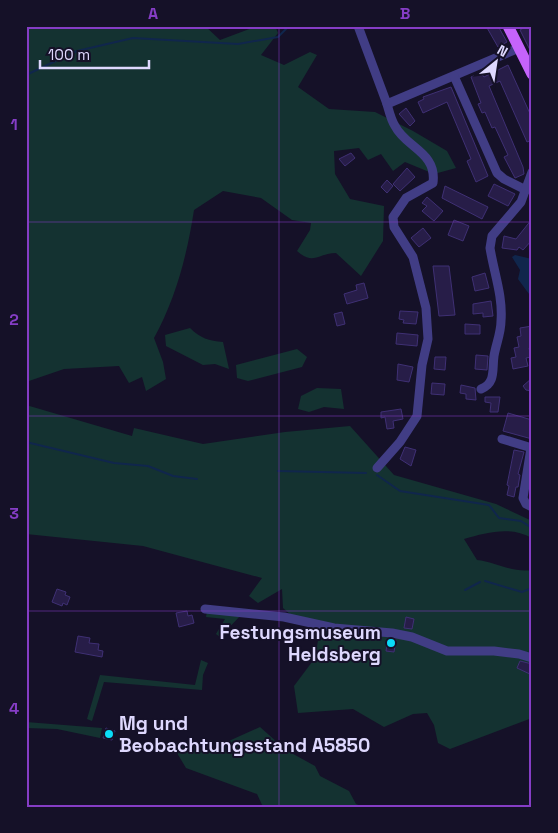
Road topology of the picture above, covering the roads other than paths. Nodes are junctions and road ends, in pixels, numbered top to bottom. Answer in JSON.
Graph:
{"nodes":[{"id":1,"x":358,"y":26,"type":"edge"},
{"id":2,"x":508,"y":26,"type":"edge"},
{"id":3,"x":520,"y":48,"type":"junction"},
{"id":4,"x":532,"y":74,"type":"edge"},
{"id":5,"x":454,"y":76,"type":"junction"},
{"id":6,"x":387,"y":104,"type":"junction"},
{"id":7,"x":532,"y":172,"type":"edge"},
{"id":8,"x":526,"y":190,"type":"junction"},
{"id":9,"x":481,"y":389,"type":"dead end"},
{"id":10,"x":502,"y":439,"type":"dead end"},
{"id":11,"x":532,"y":448,"type":"edge"},
{"id":12,"x":377,"y":468,"type":"dead end"},
{"id":13,"x":531,"y":507,"type":"edge"},
{"id":14,"x":205,"y":609,"type":"dead end"},
{"id":15,"x":532,"y":658,"type":"edge"}],
"edges":[{"from":1,"to":6,"type":"street"},
{"from":2,"to":3,"type":"main road"},
{"from":3,"to":4,"type":"main road"},
{"from":3,"to":5,"type":"street"},
{"from":5,"to":6,"type":"street"},
{"from":5,"to":8,"type":"street"},
{"from":6,"to":12,"type":"street"},
{"from":7,"to":8,"type":"street"},
{"from":8,"to":9,"type":"street"},
{"from":10,"to":11,"type":"street"},
{"from":11,"to":13,"type":"street"},
{"from":14,"to":15,"type":"street"}]}
